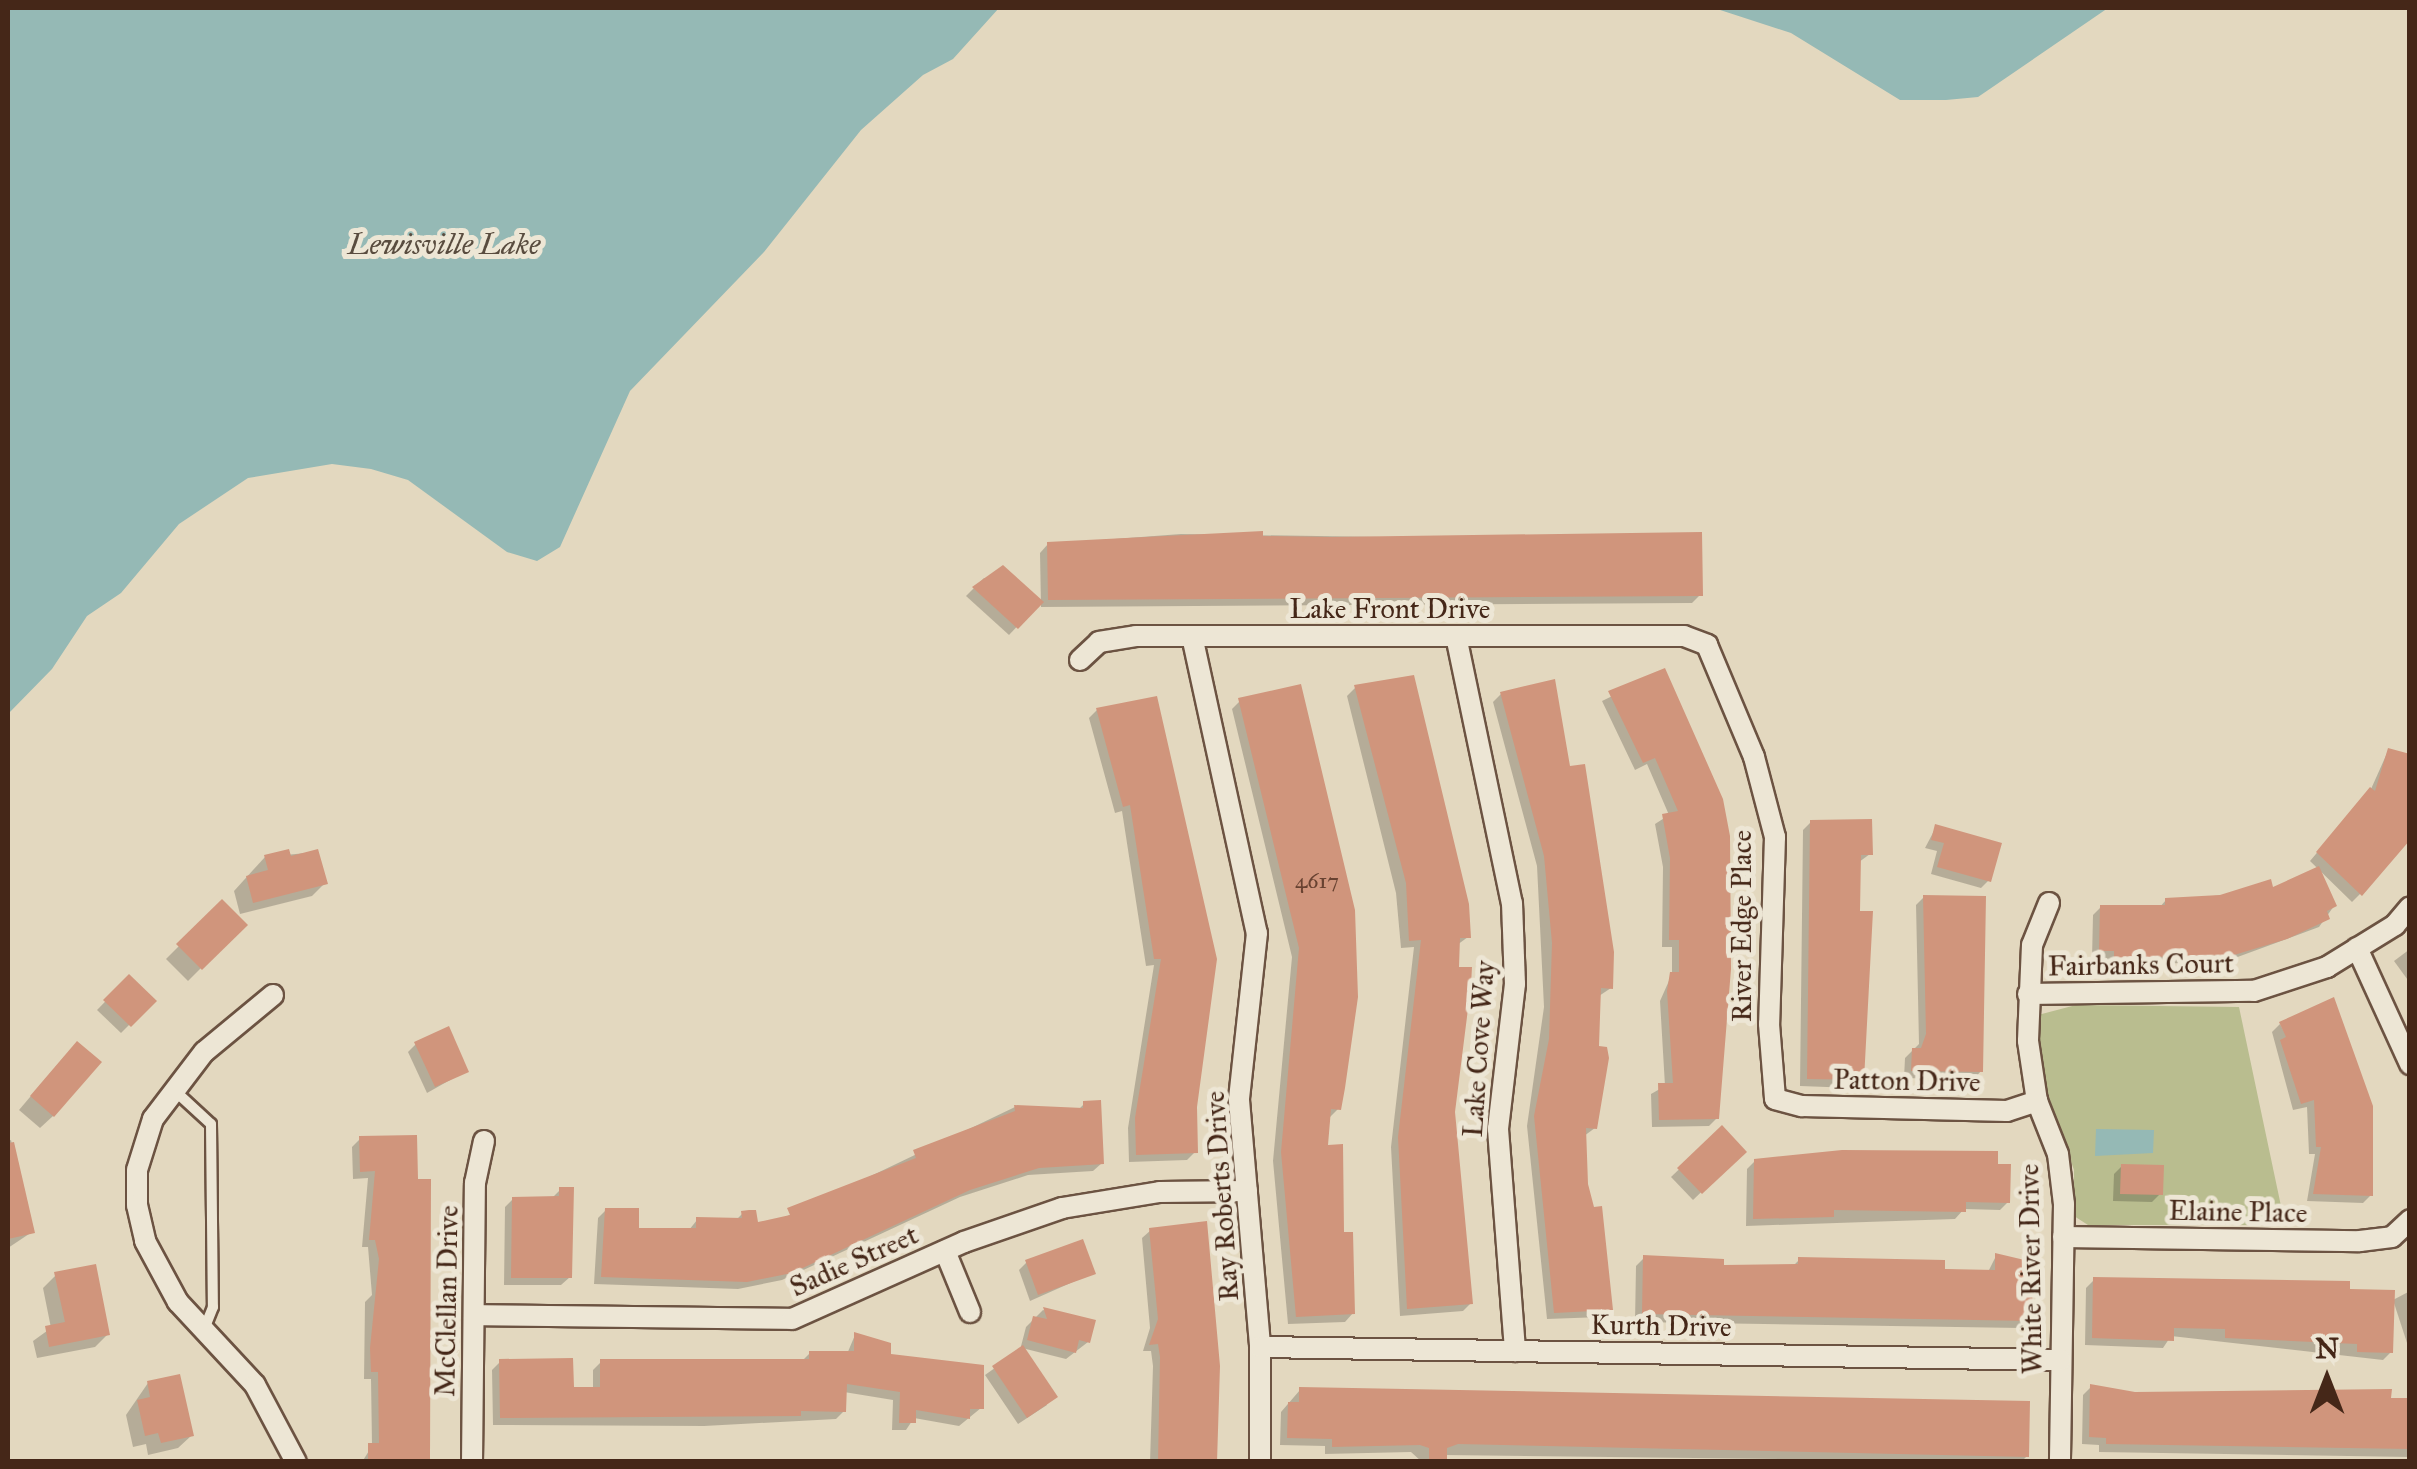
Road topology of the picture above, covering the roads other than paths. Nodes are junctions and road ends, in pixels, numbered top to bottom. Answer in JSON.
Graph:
{"nodes":[{"id":1,"x":1192,"y":636,"type":"junction"},
{"id":2,"x":1456,"y":636,"type":"junction"},
{"id":3,"x":1707,"y":645,"type":"joint"},
{"id":4,"x":1080,"y":660,"type":"dead end"},
{"id":5,"x":2048,"y":904,"type":"dead end"},
{"id":6,"x":2410,"y":907,"type":"edge"},
{"id":7,"x":2357,"y":948,"type":"junction"},
{"id":8,"x":2028,"y":994,"type":"junction"},
{"id":9,"x":274,"y":995,"type":"dead end"},
{"id":10,"x":2410,"y":1064,"type":"edge"},
{"id":11,"x":173,"y":1090,"type":"junction"},
{"id":12,"x":1775,"y":1099,"type":"joint"},
{"id":13,"x":2038,"y":1101,"type":"junction"},
{"id":14,"x":484,"y":1141,"type":"dead end"},
{"id":15,"x":1247,"y":1191,"type":"junction"},
{"id":16,"x":2408,"y":1222,"type":"edge"},
{"id":17,"x":2063,"y":1237,"type":"junction"},
{"id":18,"x":945,"y":1252,"type":"junction"},
{"id":19,"x":970,"y":1312,"type":"dead end"},
{"id":20,"x":474,"y":1316,"type":"junction"},
{"id":21,"x":204,"y":1330,"type":"junction"},
{"id":22,"x":1260,"y":1347,"type":"junction"},
{"id":23,"x":1515,"y":1351,"type":"junction"},
{"id":24,"x":2061,"y":1360,"type":"junction"},
{"id":25,"x":296,"y":1462,"type":"edge"},
{"id":26,"x":472,"y":1462,"type":"edge"},
{"id":27,"x":1260,"y":1462,"type":"edge"},
{"id":28,"x":2060,"y":1462,"type":"edge"}],
"edges":[{"from":1,"to":2,"type":"street","name":"Lake Front Drive"},
{"from":1,"to":4,"type":"street","name":"Lake Front Drive"},
{"from":1,"to":15,"type":"street","name":"Ray Roberts Drive"},
{"from":2,"to":3,"type":"street","name":"Lake Front Drive"},
{"from":2,"to":23,"type":"street","name":"Lake Cove Way"},
{"from":3,"to":12,"type":"street","name":"River Edge Place"},
{"from":5,"to":8,"type":"street","name":"White River Drive"},
{"from":6,"to":7,"type":"street","name":"Fairbanks Court"},
{"from":7,"to":8,"type":"street","name":"Fairbanks Court"},
{"from":7,"to":10,"type":"street"},
{"from":8,"to":13,"type":"street","name":"White River Drive"},
{"from":9,"to":11,"type":"street"},
{"from":11,"to":21,"type":"lane"},
{"from":11,"to":21,"type":"street"},
{"from":12,"to":13,"type":"street","name":"Patton Drive"},
{"from":13,"to":17,"type":"street","name":"White River Drive"},
{"from":14,"to":20,"type":"street","name":"McClellan Drive"},
{"from":15,"to":18,"type":"street","name":"Sadie Street"},
{"from":15,"to":22,"type":"street","name":"Ray Roberts Drive"},
{"from":16,"to":17,"type":"street","name":"Elaine Place"},
{"from":17,"to":24,"type":"street","name":"White River Drive"},
{"from":18,"to":19,"type":"street"},
{"from":18,"to":20,"type":"street","name":"Sadie Street"},
{"from":20,"to":26,"type":"street","name":"McClellan Drive"},
{"from":21,"to":25,"type":"street"},
{"from":22,"to":23,"type":"street","name":"Kurth Drive"},
{"from":22,"to":27,"type":"street","name":"Ray Roberts Drive"},
{"from":23,"to":24,"type":"street","name":"Kurth Drive"},
{"from":24,"to":28,"type":"street","name":"White River Drive"}]}
